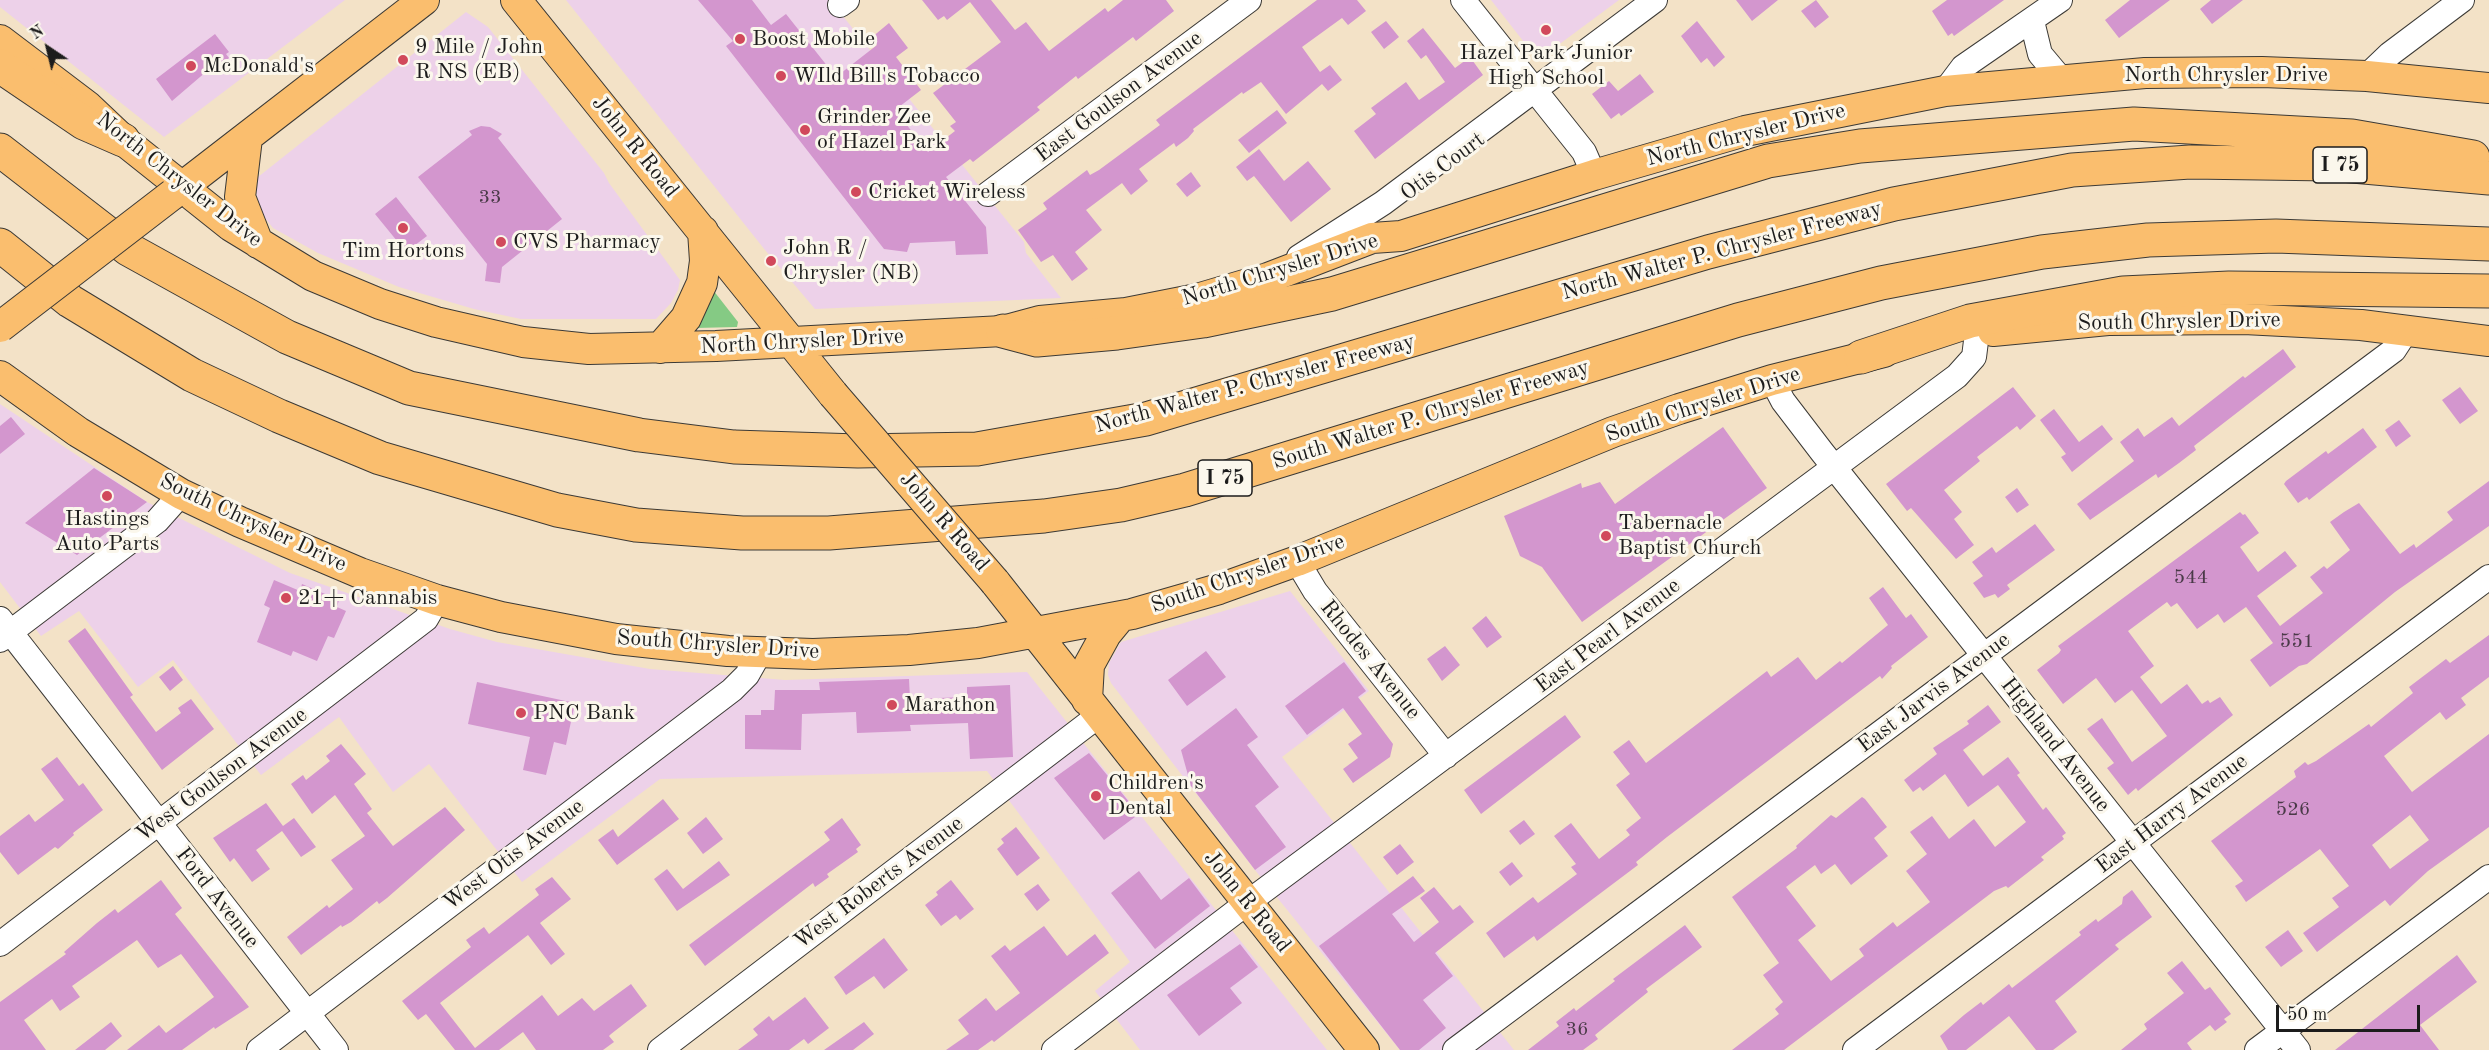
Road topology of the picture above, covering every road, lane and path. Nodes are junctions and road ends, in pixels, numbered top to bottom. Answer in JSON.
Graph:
{"nodes":[{"id":1,"x":424,"y":0,"type":"edge"},
{"id":2,"x":516,"y":0,"type":"edge"},
{"id":3,"x":1249,"y":0,"type":"edge"},
{"id":4,"x":1463,"y":0,"type":"edge"},
{"id":5,"x":1655,"y":0,"type":"edge"},
{"id":6,"x":2060,"y":0,"type":"edge"},
{"id":7,"x":2462,"y":0,"type":"edge"},
{"id":8,"x":2032,"y":21,"type":"junction"},
{"id":9,"x":0,"y":40,"type":"edge"},
{"id":10,"x":0,"y":66,"type":"edge"},
{"id":11,"x":2367,"y":76,"type":"junction"},
{"id":12,"x":2061,"y":79,"type":"junction"},
{"id":13,"x":2489,"y":88,"type":"edge"},
{"id":14,"x":1534,"y":89,"type":"junction"},
{"id":15,"x":1945,"y":91,"type":"junction"},
{"id":16,"x":247,"y":138,"type":"junction"},
{"id":17,"x":123,"y":140,"type":"junction"},
{"id":18,"x":0,"y":150,"type":"edge"},
{"id":19,"x":2489,"y":161,"type":"edge"},
{"id":20,"x":1594,"y":175,"type":"junction"},
{"id":21,"x":2489,"y":178,"type":"edge"},
{"id":22,"x":179,"y":191,"type":"junction"},
{"id":23,"x":988,"y":194,"type":"dead end"},
{"id":24,"x":703,"y":231,"type":"junction"},
{"id":25,"x":1330,"y":237,"type":"junction"},
{"id":26,"x":1387,"y":237,"type":"junction"},
{"id":27,"x":258,"y":243,"type":"junction"},
{"id":28,"x":2489,"y":244,"type":"edge"},
{"id":29,"x":0,"y":245,"type":"edge"},
{"id":30,"x":1254,"y":282,"type":"dead end"},
{"id":31,"x":2489,"y":291,"type":"edge"},
{"id":32,"x":0,"y":327,"type":"edge"},
{"id":33,"x":2407,"y":330,"type":"junction"},
{"id":34,"x":1003,"y":332,"type":"junction"},
{"id":35,"x":1977,"y":333,"type":"junction"},
{"id":36,"x":2489,"y":341,"type":"edge"},
{"id":37,"x":793,"y":342,"type":"junction"},
{"id":38,"x":660,"y":348,"type":"junction"},
{"id":39,"x":1861,"y":357,"type":"junction"},
{"id":40,"x":0,"y":376,"type":"edge"},
{"id":41,"x":1772,"y":380,"type":"junction"},
{"id":42,"x":1835,"y":468,"type":"junction"},
{"id":43,"x":181,"y":494,"type":"junction"},
{"id":44,"x":1297,"y":561,"type":"junction"},
{"id":45,"x":2489,"y":577,"type":"edge"},
{"id":46,"x":437,"y":600,"type":"junction"},
{"id":47,"x":1120,"y":617,"type":"junction"},
{"id":48,"x":3,"y":630,"type":"edge"},
{"id":49,"x":1036,"y":632,"type":"junction"},
{"id":50,"x":760,"y":652,"type":"junction"},
{"id":51,"x":1984,"y":655,"type":"junction"},
{"id":52,"x":1093,"y":708,"type":"junction"},
{"id":53,"x":1446,"y":756,"type":"junction"},
{"id":54,"x":159,"y":823,"type":"junction"},
{"id":55,"x":2133,"y":843,"type":"junction"},
{"id":56,"x":2489,"y":877,"type":"edge"},
{"id":57,"x":1247,"y":903,"type":"junction"},
{"id":58,"x":0,"y":944,"type":"edge"},
{"id":59,"x":308,"y":1013,"type":"junction"},
{"id":60,"x":2283,"y":1031,"type":"junction"},
{"id":61,"x":259,"y":1050,"type":"edge"},
{"id":62,"x":336,"y":1050,"type":"edge"},
{"id":63,"x":660,"y":1050,"type":"edge"},
{"id":64,"x":1054,"y":1050,"type":"edge"},
{"id":65,"x":1364,"y":1050,"type":"edge"},
{"id":66,"x":1455,"y":1050,"type":"edge"},
{"id":67,"x":1854,"y":1050,"type":"edge"},
{"id":68,"x":2257,"y":1050,"type":"edge"},
{"id":69,"x":2298,"y":1050,"type":"edge"}],
"edges":[{"from":1,"to":16,"type":"main road"},
{"from":2,"to":24,"type":"main road","name":"John R Road"},
{"from":3,"to":23,"type":"street","name":"East Goulson Avenue"},
{"from":4,"to":14,"type":"street"},
{"from":5,"to":14,"type":"street"},
{"from":6,"to":8,"type":"street"},
{"from":7,"to":11,"type":"street"},
{"from":8,"to":12,"type":"street"},
{"from":8,"to":15,"type":"street"},
{"from":9,"to":17,"type":"main road","name":"North Chrysler Drive"},
{"from":10,"to":17,"type":"highway"},
{"from":11,"to":12,"type":"main road","name":"North Chrysler Drive"},
{"from":11,"to":13,"type":"main road","name":"North Chrysler Drive"},
{"from":12,"to":15,"type":"main road","name":"North Chrysler Drive"},
{"from":14,"to":20,"type":"street"},
{"from":14,"to":25,"type":"street"},
{"from":14,"to":26,"type":"street","name":"Otis Court"},
{"from":15,"to":20,"type":"main road","name":"North Chrysler Drive"},
{"from":16,"to":22,"type":"main road"},
{"from":16,"to":27,"type":"main road"},
{"from":17,"to":22,"type":"main road","name":"North Chrysler Drive"},
{"from":18,"to":21,"type":"highway","name":"North Walter P. Chrysler Freeway","number":"I 75"},
{"from":19,"to":34,"type":"highway"},
{"from":20,"to":26,"type":"main road","name":"North Chrysler Drive"},
{"from":22,"to":27,"type":"main road","name":"North Chrysler Drive"},
{"from":22,"to":32,"type":"main road","bridge":true},
{"from":24,"to":37,"type":"main road","name":"John R Road"},
{"from":24,"to":38,"type":"main road"},
{"from":25,"to":26,"type":"street"},
{"from":25,"to":30,"type":"street"},
{"from":26,"to":34,"type":"main road","name":"North Chrysler Drive"},
{"from":27,"to":38,"type":"main road","name":"North Chrysler Drive"},
{"from":28,"to":29,"type":"highway","name":"South Walter P. Chrysler Freeway","number":"I 75"},
{"from":31,"to":39,"type":"highway"},
{"from":33,"to":35,"type":"main road","name":"South Chrysler Drive"},
{"from":33,"to":36,"type":"main road","name":"South Chrysler Drive"},
{"from":33,"to":51,"type":"street","name":"East Jarvis Avenue"},
{"from":34,"to":37,"type":"main road","name":"North Chrysler Drive"},
{"from":35,"to":39,"type":"main road","name":"South Chrysler Drive"},
{"from":35,"to":42,"type":"street","name":"East Pearl Avenue"},
{"from":37,"to":38,"type":"main road","name":"North Chrysler Drive"},
{"from":37,"to":49,"type":"main road","name":"John R Road","bridge":true},
{"from":39,"to":41,"type":"main road","name":"South Chrysler Drive"},
{"from":40,"to":43,"type":"main road","name":"South Chrysler Drive"},
{"from":41,"to":42,"type":"street","name":"Highland Avenue"},
{"from":41,"to":44,"type":"main road","name":"South Chrysler Drive"},
{"from":42,"to":51,"type":"street","name":"Highland Avenue"},
{"from":42,"to":53,"type":"street","name":"East Pearl Avenue"},
{"from":43,"to":46,"type":"main road","name":"South Chrysler Drive"},
{"from":43,"to":48,"type":"street"},
{"from":44,"to":47,"type":"main road","name":"South Chrysler Drive"},
{"from":44,"to":53,"type":"street","name":"Rhodes Avenue"},
{"from":45,"to":55,"type":"street","name":"East Harry Avenue"},
{"from":46,"to":50,"type":"main road","name":"South Chrysler Drive"},
{"from":46,"to":54,"type":"street","name":"West Goulson Avenue"},
{"from":47,"to":49,"type":"main road","name":"South Chrysler Drive"},
{"from":47,"to":52,"type":"main road"},
{"from":48,"to":54,"type":"street","name":"Ford Avenue"},
{"from":49,"to":50,"type":"main road","name":"South Chrysler Drive"},
{"from":49,"to":52,"type":"main road","name":"John R Road"},
{"from":50,"to":59,"type":"street","name":"West Otis Avenue"},
{"from":51,"to":55,"type":"street","name":"Highland Avenue"},
{"from":51,"to":66,"type":"street","name":"East Jarvis Avenue"},
{"from":52,"to":57,"type":"main road","name":"John R Road"},
{"from":52,"to":63,"type":"street","name":"West Roberts Avenue"},
{"from":53,"to":57,"type":"street","name":"East Pearl Avenue"},
{"from":54,"to":58,"type":"street","name":"West Goulson Avenue"},
{"from":54,"to":59,"type":"street","name":"Ford Avenue"},
{"from":55,"to":60,"type":"street","name":"Highland Avenue"},
{"from":55,"to":67,"type":"street","name":"East Harry Avenue"},
{"from":56,"to":60,"type":"street"},
{"from":57,"to":64,"type":"street","name":"East Pearl Avenue"},
{"from":57,"to":65,"type":"main road","name":"John R Road"},
{"from":59,"to":61,"type":"street","name":"West Otis Avenue"},
{"from":59,"to":62,"type":"street","name":"Ford Avenue"},
{"from":60,"to":68,"type":"street"},
{"from":60,"to":69,"type":"street","name":"Highland Avenue"}]}
